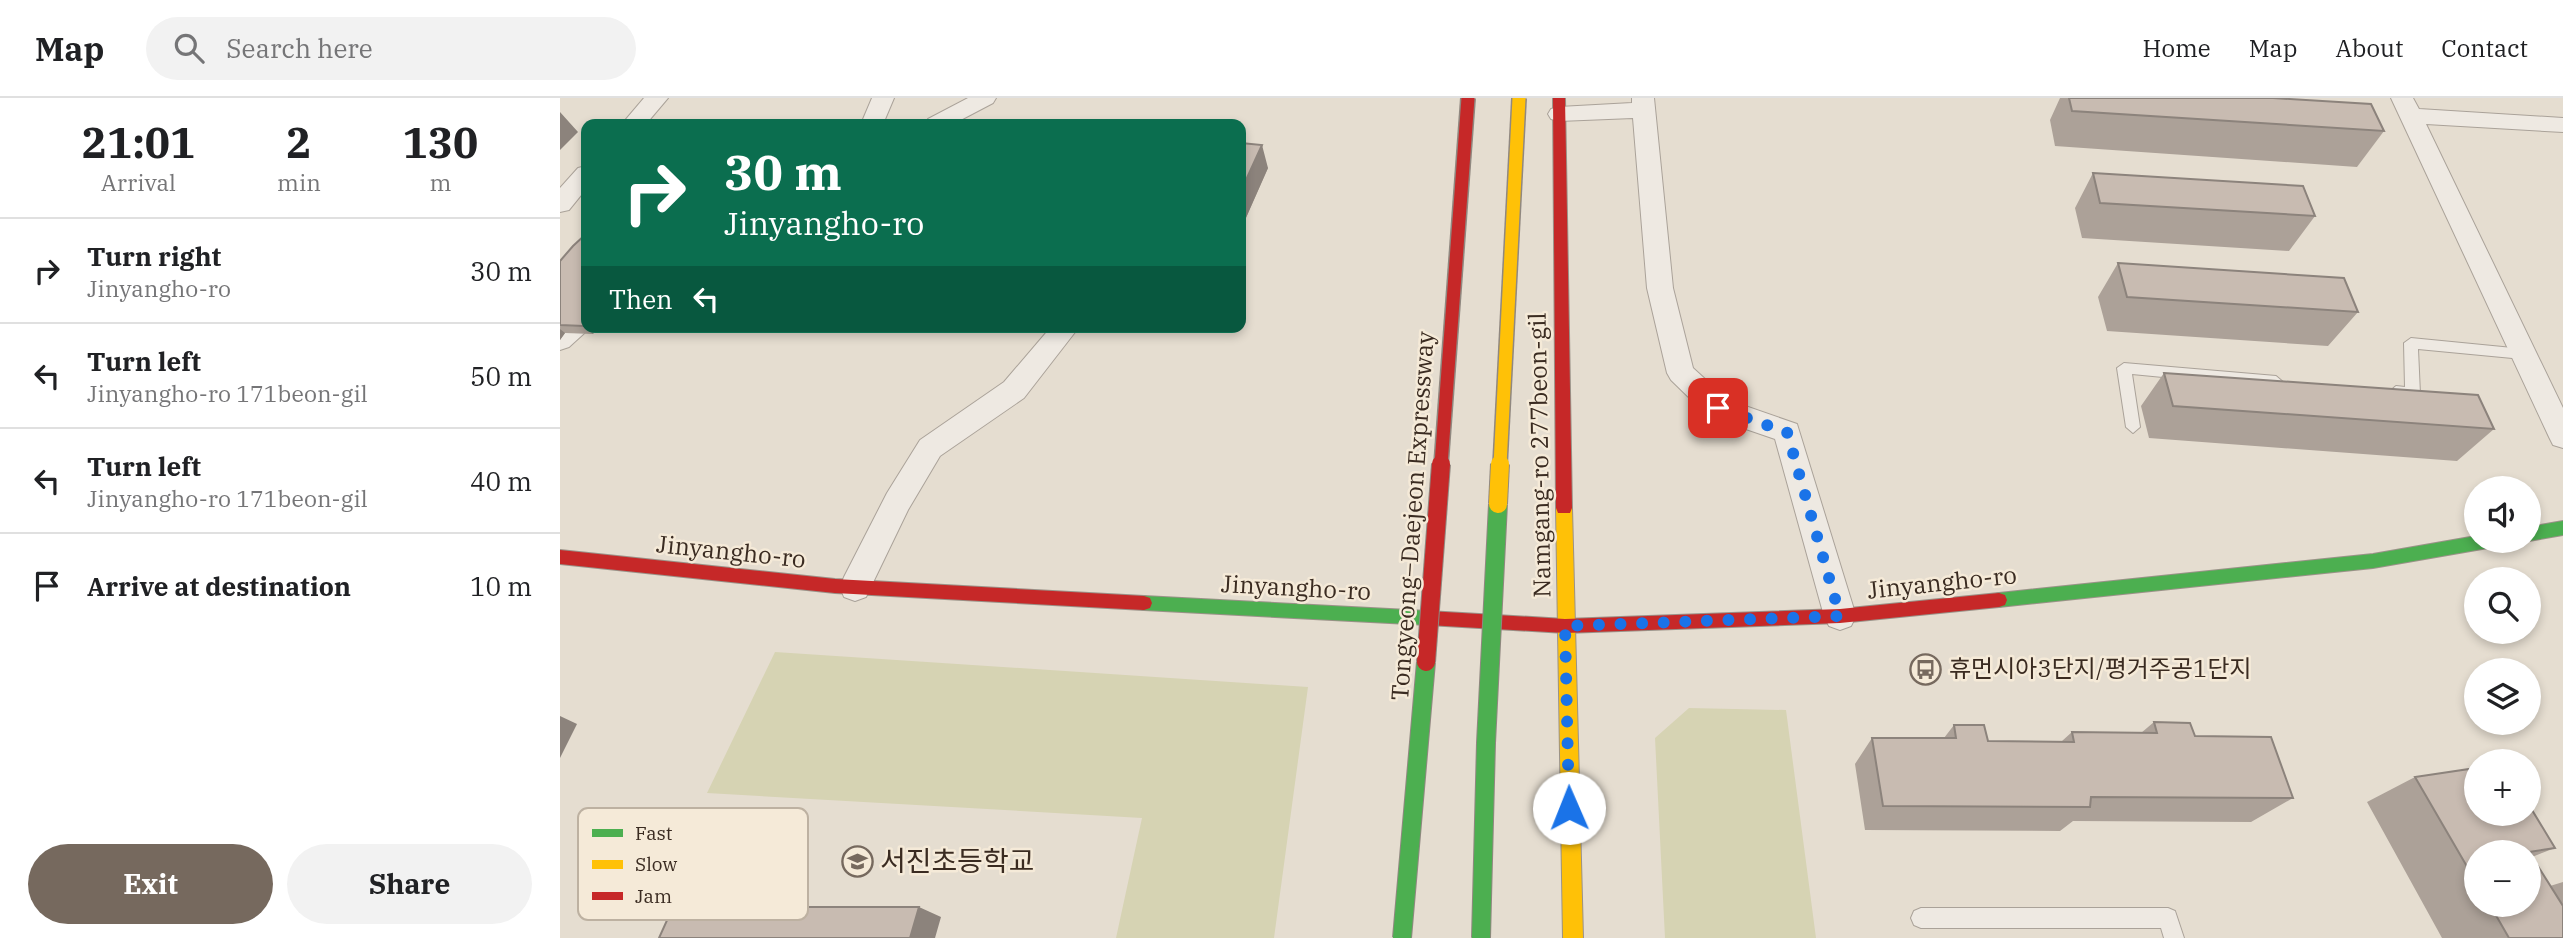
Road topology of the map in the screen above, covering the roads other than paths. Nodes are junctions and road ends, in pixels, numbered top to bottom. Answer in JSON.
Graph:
{"nodes":[{"id":1,"x":657,"y":98,"type":"edge"},
{"id":2,"x":883,"y":98,"type":"edge"},
{"id":3,"x":985,"y":98,"type":"edge"},
{"id":4,"x":1468,"y":98,"type":"edge"},
{"id":5,"x":1519,"y":98,"type":"edge"},
{"id":6,"x":1644,"y":104,"type":"edge"},
{"id":7,"x":1559,"y":106,"type":"edge"},
{"id":8,"x":2407,"y":107,"type":"edge"},
{"id":9,"x":638,"y":119,"type":"edge"},
{"id":10,"x":874,"y":119,"type":"edge"},
{"id":11,"x":945,"y":119,"type":"edge"},
{"id":12,"x":2563,"y":125,"type":"edge"},
{"id":13,"x":581,"y":180,"type":"edge"},
{"id":14,"x":560,"y":204,"type":"edge"},
{"id":15,"x":581,"y":321,"type":"edge"},
{"id":16,"x":1061,"y":333,"type":"edge"},
{"id":17,"x":560,"y":340,"type":"edge"},
{"id":18,"x":2523,"y":354,"type":"junction"},
{"id":19,"x":2289,"y":383,"type":"edge"},
{"id":20,"x":2385,"y":391,"type":"edge"},
{"id":21,"x":2133,"y":427,"type":"dead end"},
{"id":22,"x":2563,"y":437,"type":"edge"},
{"id":23,"x":2563,"y":528,"type":"edge"},
{"id":24,"x":2541,"y":532,"type":"edge"},
{"id":25,"x":2464,"y":545,"type":"edge"},
{"id":26,"x":560,"y":556,"type":"edge"},
{"id":27,"x":855,"y":587,"type":"junction"},
{"id":28,"x":1840,"y":616,"type":"junction"},
{"id":29,"x":1565,"y":626,"type":"junction"},
{"id":30,"x":1921,"y":918,"type":"dead end"},
{"id":31,"x":1402,"y":938,"type":"edge"},
{"id":32,"x":1481,"y":938,"type":"edge"},
{"id":33,"x":1573,"y":938,"type":"edge"},
{"id":34,"x":2174,"y":938,"type":"edge"}],
"edges":[{"from":1,"to":9,"type":"street"},
{"from":2,"to":10,"type":"street"},
{"from":3,"to":11,"type":"street"},
{"from":4,"to":31,"type":"main road","name":"Tongyeong–Daejeon Expressway","bridge":true},
{"from":5,"to":32,"type":"main road","bridge":true},
{"from":6,"to":7,"type":"street"},
{"from":6,"to":28,"type":"street"},
{"from":7,"to":29,"type":"main road","name":"Namgang-ro 277beon-gil"},
{"from":8,"to":12,"type":"street"},
{"from":8,"to":18,"type":"street"},
{"from":13,"to":14,"type":"street"},
{"from":15,"to":17,"type":"street"},
{"from":16,"to":27,"type":"street"},
{"from":18,"to":20,"type":"lane"},
{"from":18,"to":22,"type":"street"},
{"from":19,"to":21,"type":"lane"},
{"from":23,"to":24,"type":"main road"},
{"from":25,"to":28,"type":"main road","name":"Jinyangho-ro"},
{"from":26,"to":27,"type":"main road","name":"Jinyangho-ro"},
{"from":27,"to":29,"type":"main road","name":"Jinyangho-ro"},
{"from":28,"to":29,"type":"main road","name":"Jinyangho-ro"},
{"from":29,"to":33,"type":"main road","name":"Namgang-ro 277beon-gil"},
{"from":30,"to":34,"type":"lane"}]}
